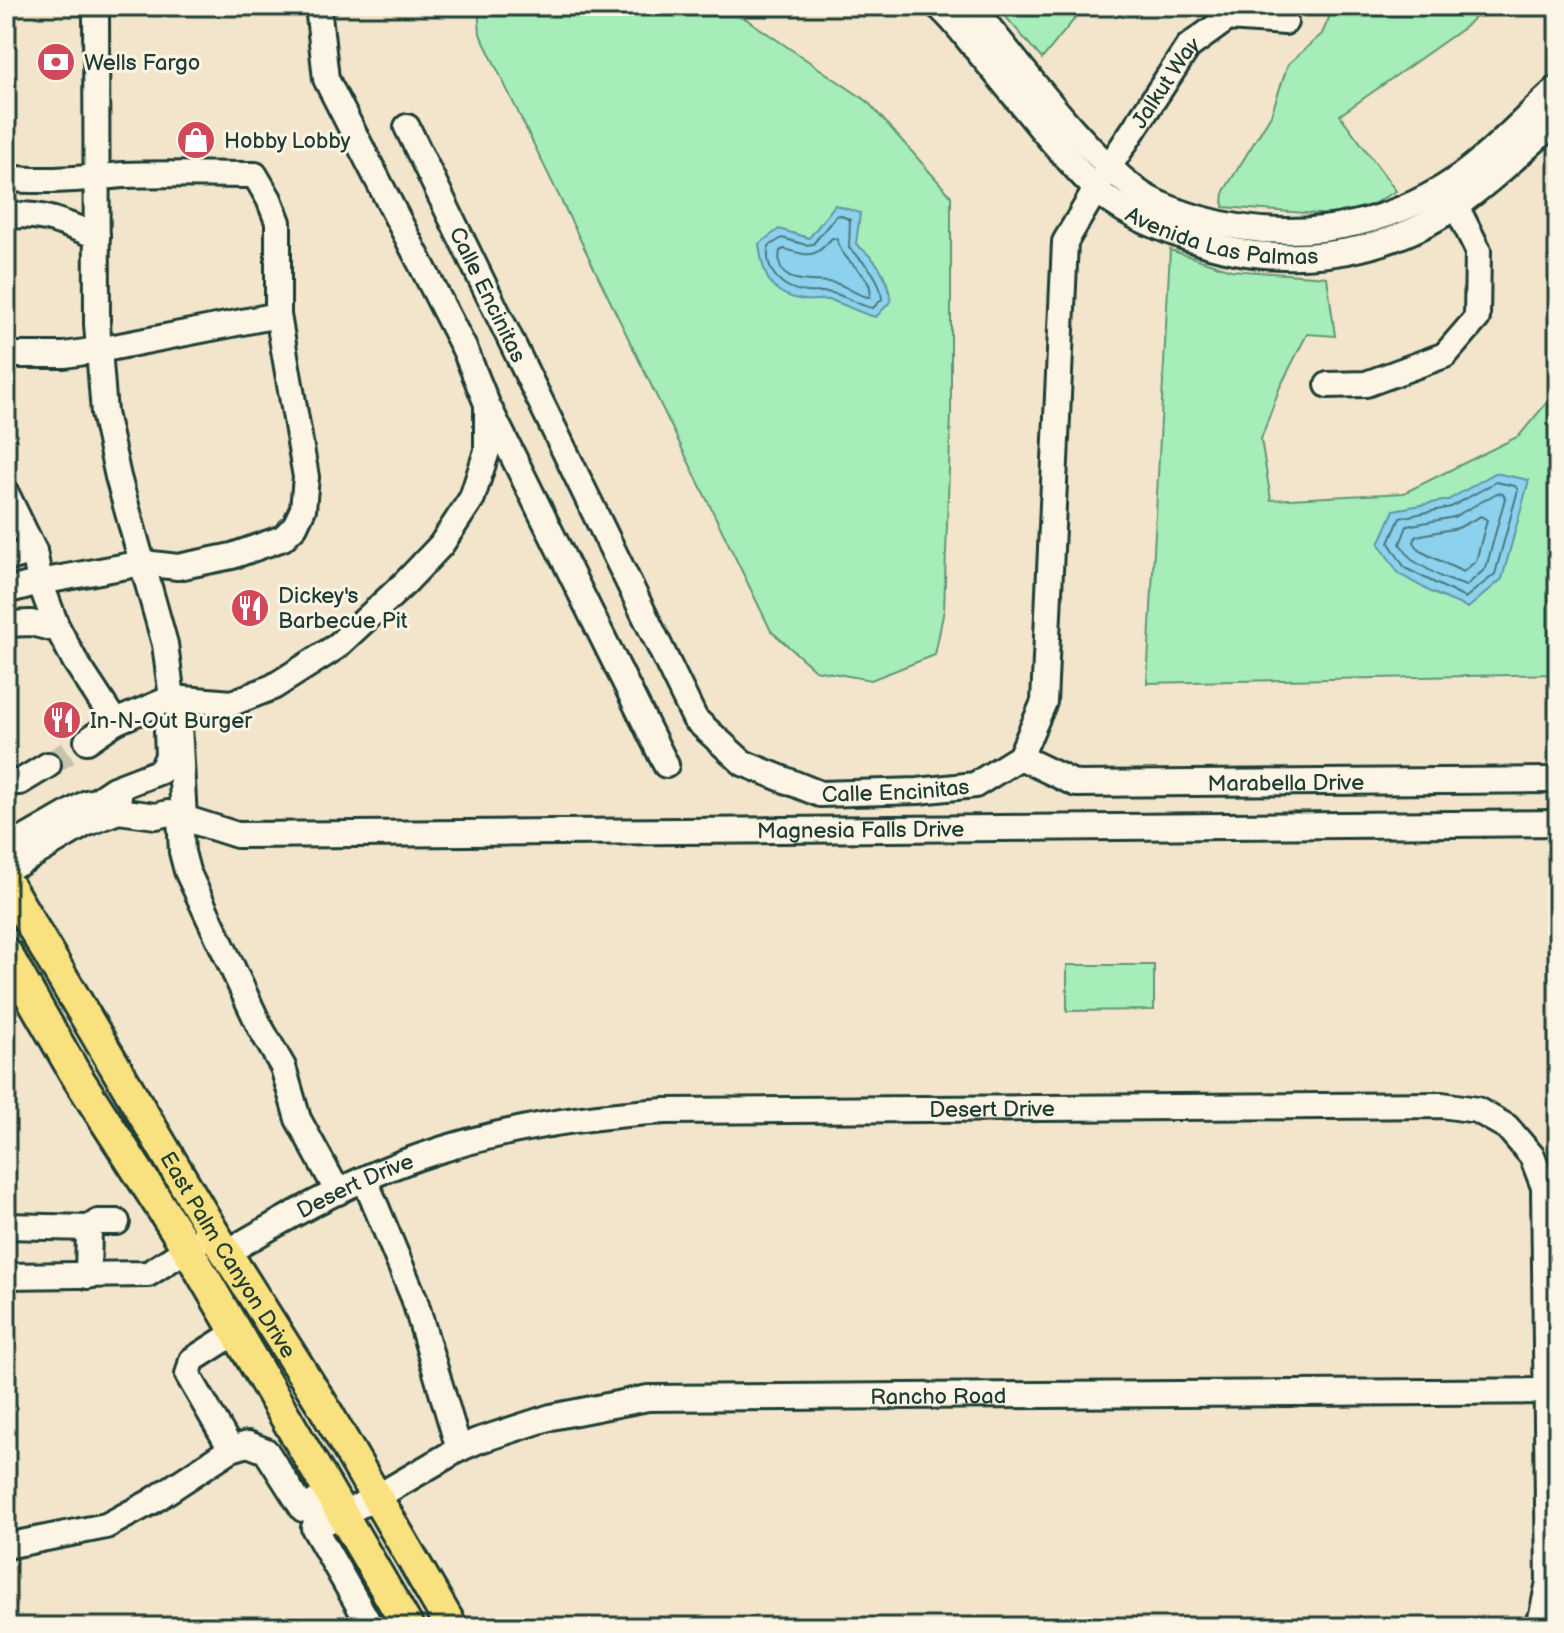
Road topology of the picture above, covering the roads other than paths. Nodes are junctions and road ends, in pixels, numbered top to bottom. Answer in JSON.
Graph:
{"nodes":[{"id":1,"x":96,"y":6,"type":"edge"},
{"id":2,"x":318,"y":6,"type":"edge"},
{"id":3,"x":938,"y":6,"type":"edge"},
{"id":4,"x":971,"y":6,"type":"edge"},
{"id":5,"x":1285,"y":22,"type":"dead end"},
{"id":6,"x":1558,"y":88,"type":"edge"},
{"id":7,"x":1558,"y":119,"type":"edge"},
{"id":8,"x":407,"y":127,"type":"dead end"},
{"id":9,"x":1109,"y":167,"type":"junction"},
{"id":10,"x":6,"y":178,"type":"edge"},
{"id":11,"x":97,"y":179,"type":"junction"},
{"id":12,"x":1096,"y":189,"type":"junction"},
{"id":13,"x":1451,"y":196,"type":"junction"},
{"id":14,"x":6,"y":217,"type":"edge"},
{"id":15,"x":97,"y":236,"type":"junction"},
{"id":16,"x":278,"y":315,"type":"junction"},
{"id":17,"x":99,"y":350,"type":"junction"},
{"id":18,"x":6,"y":355,"type":"edge"},
{"id":19,"x":1328,"y":385,"type":"dead end"},
{"id":20,"x":487,"y":404,"type":"junction"},
{"id":21,"x":6,"y":493,"type":"edge"},
{"id":22,"x":34,"y":551,"type":"junction"},
{"id":23,"x":6,"y":559,"type":"edge"},
{"id":24,"x":143,"y":563,"type":"junction"},
{"id":25,"x":40,"y":582,"type":"junction"},
{"id":26,"x":6,"y":591,"type":"edge"},
{"id":27,"x":6,"y":624,"type":"edge"},
{"id":28,"x":51,"y":628,"type":"dead end"},
{"id":29,"x":172,"y":698,"type":"junction"},
{"id":30,"x":115,"y":722,"type":"junction"},
{"id":31,"x":87,"y":741,"type":"tunnel mouth"},
{"id":32,"x":1020,"y":757,"type":"junction"},
{"id":33,"x":48,"y":765,"type":"tunnel mouth"},
{"id":34,"x":666,"y":765,"type":"dead end"},
{"id":35,"x":1558,"y":780,"type":"edge"},
{"id":36,"x":6,"y":782,"type":"edge"},
{"id":37,"x":97,"y":800,"type":"junction"},
{"id":38,"x":177,"y":816,"type":"junction"},
{"id":39,"x":1558,"y":823,"type":"edge"},
{"id":40,"x":6,"y":853,"type":"edge"},
{"id":41,"x":6,"y":864,"type":"edge"},
{"id":42,"x":6,"y":882,"type":"edge"},
{"id":43,"x":6,"y":953,"type":"edge"},
{"id":44,"x":365,"y":1180,"type":"junction"},
{"id":45,"x":338,"y":1192,"type":"junction"},
{"id":46,"x":117,"y":1222,"type":"dead end"},
{"id":47,"x":6,"y":1226,"type":"edge"},
{"id":48,"x":89,"y":1228,"type":"junction"},
{"id":49,"x":220,"y":1242,"type":"junction"},
{"id":50,"x":187,"y":1248,"type":"junction"},
{"id":51,"x":6,"y":1276,"type":"edge"},
{"id":52,"x":88,"y":1276,"type":"junction"},
{"id":53,"x":236,"y":1332,"type":"junction"},
{"id":54,"x":1552,"y":1391,"type":"edge"},
{"id":55,"x":231,"y":1449,"type":"junction"},
{"id":56,"x":459,"y":1449,"type":"junction"},
{"id":57,"x":375,"y":1498,"type":"junction"},
{"id":58,"x":337,"y":1504,"type":"junction"},
{"id":59,"x":309,"y":1519,"type":"junction"},
{"id":60,"x":6,"y":1546,"type":"edge"},
{"id":61,"x":371,"y":1627,"type":"edge"},
{"id":62,"x":408,"y":1627,"type":"edge"},
{"id":63,"x":452,"y":1627,"type":"edge"},
{"id":64,"x":1535,"y":1627,"type":"edge"}],
"edges":[{"from":1,"to":11,"type":"street"},
{"from":2,"to":20,"type":"street"},
{"from":3,"to":12,"type":"street","name":"Avenida Las Palmas"},
{"from":4,"to":9,"type":"street","name":"Avenida Las Palmas"},
{"from":5,"to":9,"type":"street","name":"Jalkut Way"},
{"from":6,"to":13,"type":"street","name":"Avenida Las Palmas"},
{"from":7,"to":13,"type":"street","name":"Avenida Las Palmas"},
{"from":8,"to":32,"type":"street","name":"Calle Encinitas"},
{"from":9,"to":12,"type":"street"},
{"from":9,"to":13,"type":"street","name":"Avenida Las Palmas"},
{"from":10,"to":11,"type":"street"},
{"from":11,"to":15,"type":"street"},
{"from":11,"to":16,"type":"street"},
{"from":12,"to":13,"type":"street","name":"Avenida Las Palmas"},
{"from":12,"to":32,"type":"street"},
{"from":13,"to":19,"type":"street"},
{"from":14,"to":15,"type":"street"},
{"from":15,"to":17,"type":"street"},
{"from":16,"to":17,"type":"street"},
{"from":16,"to":24,"type":"street"},
{"from":17,"to":18,"type":"street"},
{"from":17,"to":24,"type":"street"},
{"from":20,"to":29,"type":"street"},
{"from":20,"to":34,"type":"street"},
{"from":21,"to":22,"type":"street"},
{"from":22,"to":23,"type":"street"},
{"from":22,"to":25,"type":"street"},
{"from":24,"to":25,"type":"street"},
{"from":24,"to":29,"type":"street"},
{"from":25,"to":26,"type":"street"},
{"from":25,"to":30,"type":"street"},
{"from":27,"to":28,"type":"street"},
{"from":29,"to":30,"type":"street"},
{"from":29,"to":37,"type":"street"},
{"from":29,"to":38,"type":"street"},
{"from":30,"to":31,"type":"street"},
{"from":32,"to":35,"type":"street","name":"Marabella Drive"},
{"from":33,"to":36,"type":"street"},
{"from":37,"to":38,"type":"street","name":"Magnesia Falls Drive"},
{"from":37,"to":40,"type":"street","name":"Magnesia Falls Drive"},
{"from":38,"to":39,"type":"street","name":"Magnesia Falls Drive"},
{"from":38,"to":41,"type":"street","name":"Magnesia Falls Drive"},
{"from":38,"to":45,"type":"street"},
{"from":42,"to":49,"type":"main road","name":"East Palm Canyon Drive"},
{"from":43,"to":50,"type":"main road","name":"East Palm Canyon Drive"},
{"from":44,"to":45,"type":"street","name":"Desert Drive"},
{"from":44,"to":54,"type":"street","name":"Desert Drive"},
{"from":44,"to":56,"type":"street"},
{"from":45,"to":49,"type":"street","name":"Desert Drive"},
{"from":46,"to":48,"type":"street"},
{"from":47,"to":48,"type":"street"},
{"from":48,"to":52,"type":"street"},
{"from":49,"to":50,"type":"street","name":"Desert Drive"},
{"from":49,"to":57,"type":"main road","name":"East Palm Canyon Drive"},
{"from":50,"to":52,"type":"street","name":"Desert Drive"},
{"from":50,"to":53,"type":"main road","name":"East Palm Canyon Drive"},
{"from":51,"to":52,"type":"street","name":"Desert Drive"},
{"from":53,"to":55,"type":"street"},
{"from":53,"to":58,"type":"main road","name":"East Palm Canyon Drive"},
{"from":54,"to":56,"type":"street","name":"Rancho Road"},
{"from":54,"to":64,"type":"street","name":"Desert Drive"},
{"from":55,"to":59,"type":"street"},
{"from":55,"to":60,"type":"street"},
{"from":56,"to":57,"type":"street","name":"Rancho Road"},
{"from":57,"to":58,"type":"street","name":"Rancho Road"},
{"from":57,"to":63,"type":"main road","name":"East Palm Canyon Drive"},
{"from":58,"to":59,"type":"street","name":"Rancho Road"},
{"from":58,"to":62,"type":"main road","name":"East Palm Canyon Drive"},
{"from":59,"to":61,"type":"street"}]}
